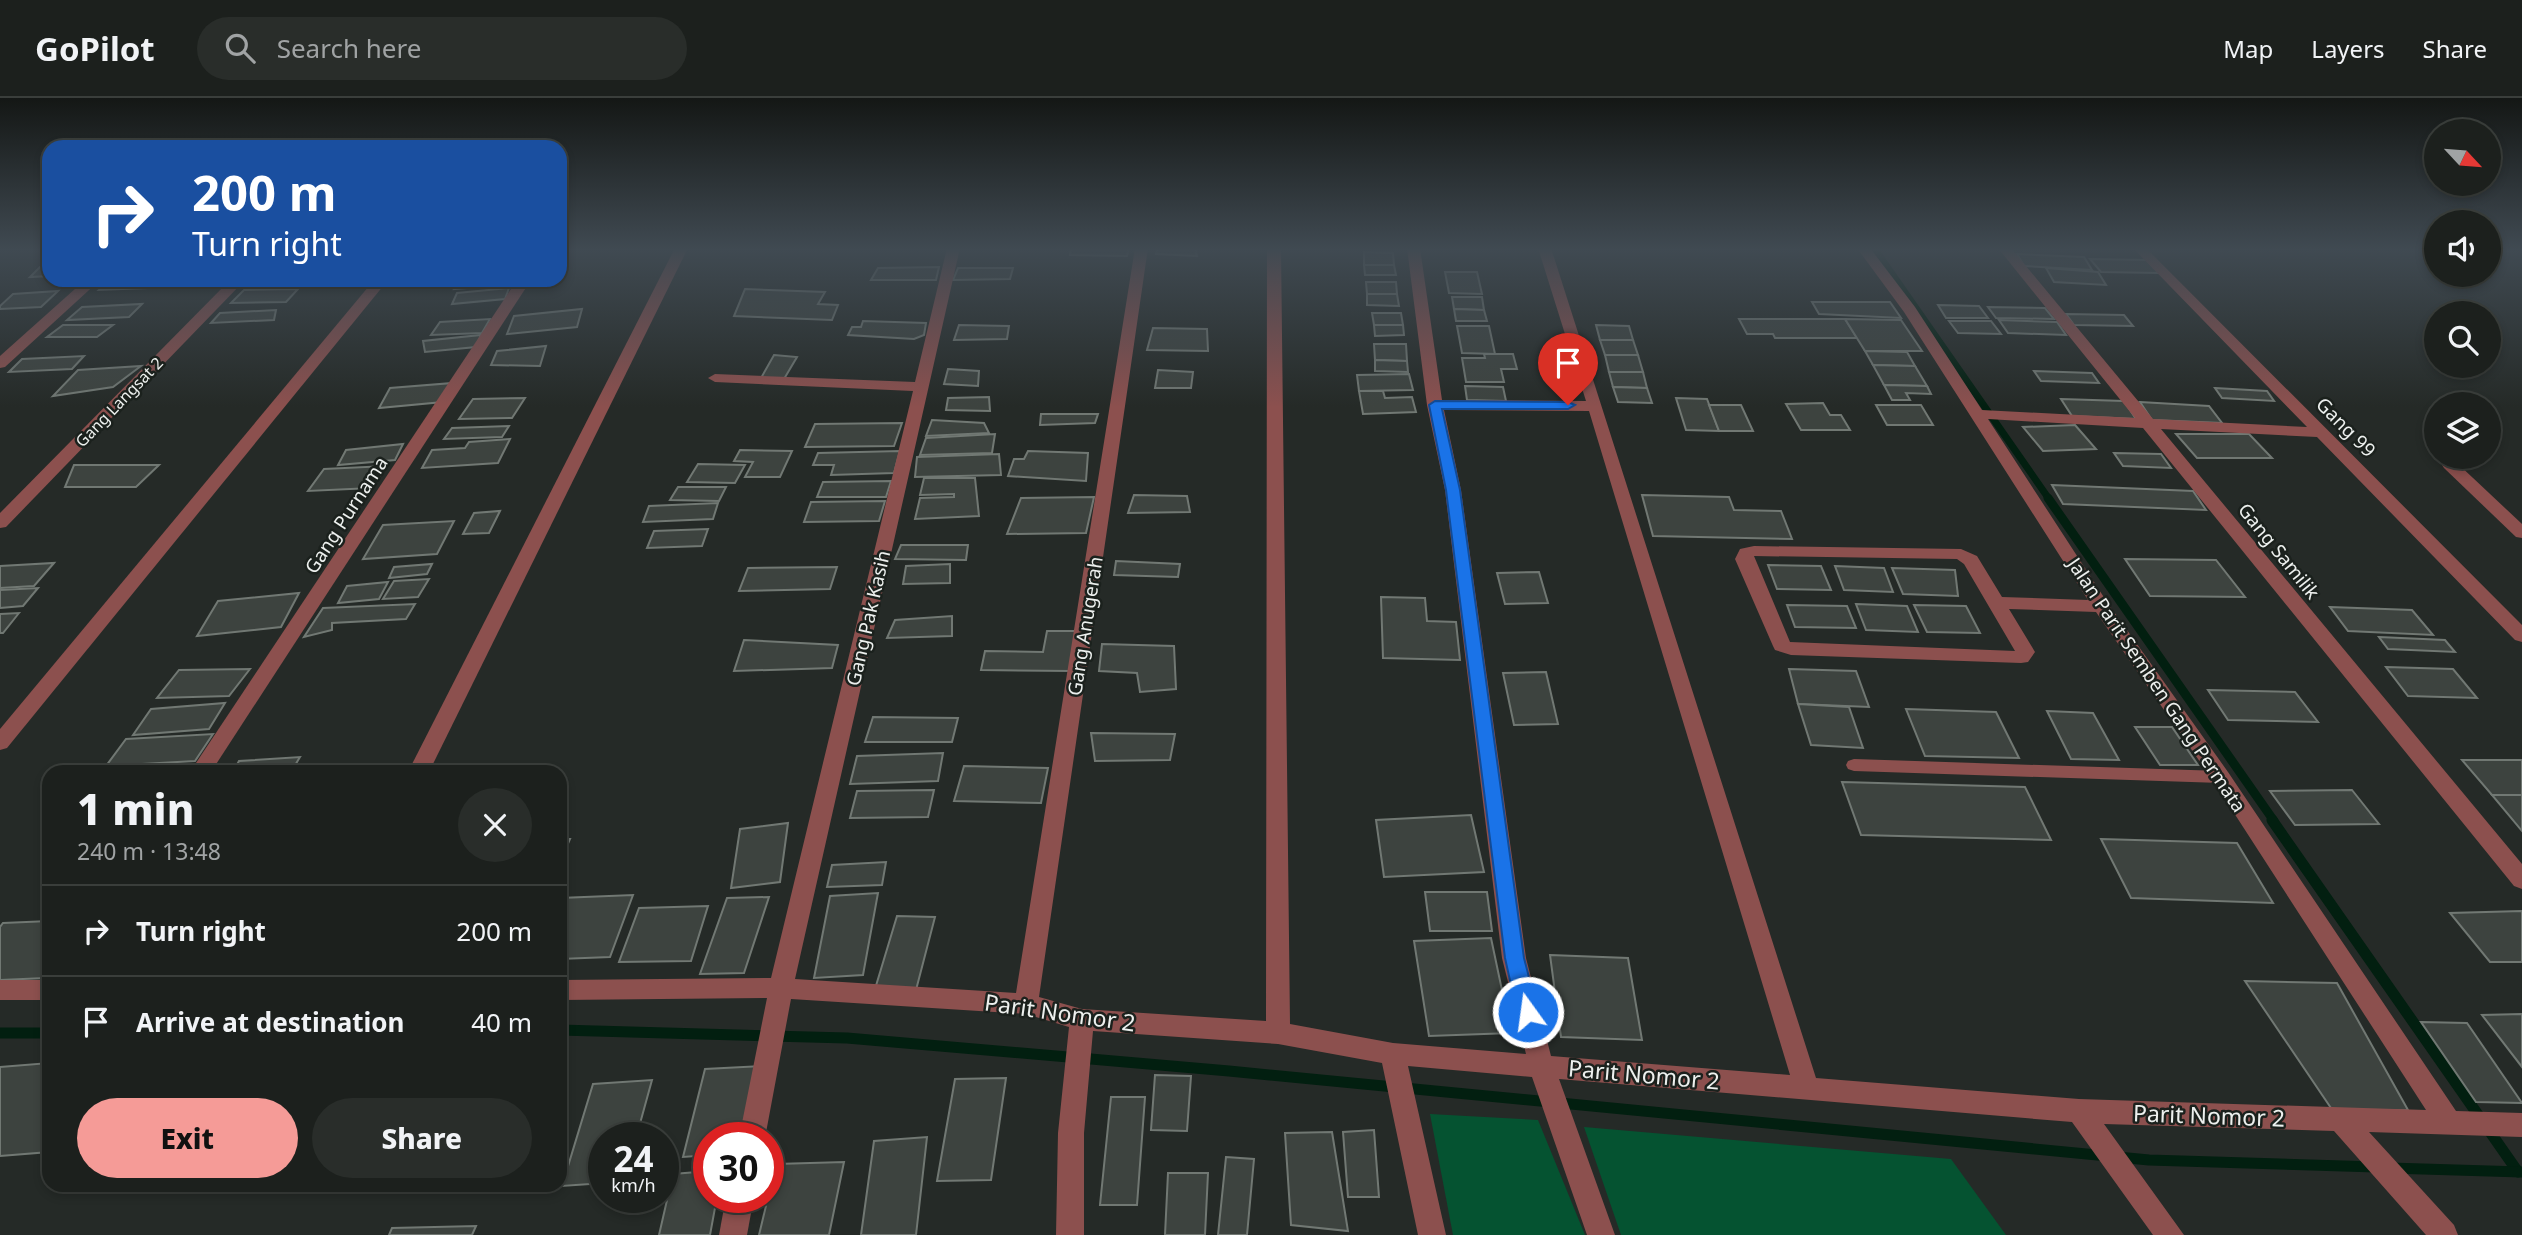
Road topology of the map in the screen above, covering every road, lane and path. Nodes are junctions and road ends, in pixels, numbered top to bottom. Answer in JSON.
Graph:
{"nodes":[{"id":1,"x":70,"y":301,"type":"edge"},
{"id":2,"x":217,"y":301,"type":"edge"},
{"id":3,"x":364,"y":301,"type":"edge"},
{"id":4,"x":510,"y":301,"type":"edge"},
{"id":5,"x":655,"y":301,"type":"edge"},
{"id":6,"x":942,"y":301,"type":"edge"},
{"id":7,"x":1134,"y":301,"type":"edge"},
{"id":8,"x":1274,"y":301,"type":"edge"},
{"id":9,"x":1420,"y":301,"type":"edge"},
{"id":10,"x":1561,"y":301,"type":"edge"},
{"id":11,"x":1903,"y":301,"type":"edge"},
{"id":12,"x":2047,"y":301,"type":"edge"},
{"id":13,"x":2191,"y":301,"type":"edge"},
{"id":14,"x":0,"y":364,"type":"edge"},
{"id":15,"x":715,"y":378,"type":"dead end"},
{"id":16,"x":922,"y":387,"type":"junction"},
{"id":17,"x":1435,"y":405,"type":"junction"},
{"id":18,"x":1595,"y":406,"type":"junction"},
{"id":19,"x":1977,"y":414,"type":"junction"},
{"id":20,"x":2147,"y":423,"type":"junction"},
{"id":21,"x":2322,"y":433,"type":"junction"},
{"id":22,"x":2453,"y":469,"type":"edge"},
{"id":23,"x":0,"y":523,"type":"edge"},
{"id":24,"x":2522,"y":533,"type":"edge"},
{"id":25,"x":1996,"y":603,"type":"junction"},
{"id":26,"x":2101,"y":606,"type":"junction"},
{"id":27,"x":2522,"y":636,"type":"edge"},
{"id":28,"x":0,"y":743,"type":"edge"},
{"id":29,"x":205,"y":765,"type":"edge"},
{"id":30,"x":422,"y":765,"type":"edge"},
{"id":31,"x":1854,"y":765,"type":"dead end"},
{"id":32,"x":2221,"y":777,"type":"junction"},
{"id":33,"x":2522,"y":880,"type":"edge"},
{"id":34,"x":781,"y":989,"type":"junction"},
{"id":35,"x":0,"y":990,"type":"edge"},
{"id":36,"x":42,"y":990,"type":"edge"},
{"id":37,"x":567,"y":990,"type":"edge"},
{"id":38,"x":1026,"y":1004,"type":"junction"},
{"id":39,"x":1082,"y":1020,"type":"junction"},
{"id":40,"x":1278,"y":1033,"type":"junction"},
{"id":41,"x":1393,"y":1054,"type":"junction"},
{"id":42,"x":1541,"y":1065,"type":"junction"},
{"id":43,"x":1807,"y":1088,"type":"junction"},
{"id":44,"x":2079,"y":1111,"type":"junction"},
{"id":45,"x":2340,"y":1119,"type":"junction"},
{"id":46,"x":755,"y":1122,"type":"edge"},
{"id":47,"x":2449,"y":1122,"type":"junction"},
{"id":48,"x":2522,"y":1125,"type":"edge"},
{"id":49,"x":737,"y":1213,"type":"edge"},
{"id":50,"x":733,"y":1235,"type":"edge"},
{"id":51,"x":1070,"y":1235,"type":"edge"},
{"id":52,"x":1432,"y":1235,"type":"edge"},
{"id":53,"x":1601,"y":1235,"type":"edge"},
{"id":54,"x":2170,"y":1235,"type":"edge"},
{"id":55,"x":2444,"y":1235,"type":"edge"}],
"edges":[{"from":1,"to":14,"type":"street"},
{"from":2,"to":23,"type":"street","name":"Gang Langsat 2"},
{"from":3,"to":28,"type":"street"},
{"from":4,"to":29,"type":"street","name":"Gang Purnama"},
{"from":5,"to":30,"type":"street"},
{"from":6,"to":16,"type":"street","name":"Gang Pak Kasih"},
{"from":7,"to":38,"type":"street","name":"Gang Anugerah"},
{"from":8,"to":40,"type":"street"},
{"from":9,"to":17,"type":"street"},
{"from":10,"to":18,"type":"street"},
{"from":11,"to":19,"type":"street","name":"Jalan Parit Semben Gang Permata"},
{"from":12,"to":20,"type":"street","name":"Gang Samilik"},
{"from":13,"to":21,"type":"street","name":"Gang 99"},
{"from":15,"to":16,"type":"street"},
{"from":16,"to":34,"type":"street","name":"Gang Pak Kasih"},
{"from":17,"to":18,"type":"street"},
{"from":17,"to":42,"type":"street"},
{"from":18,"to":43,"type":"street"},
{"from":19,"to":20,"type":"street"},
{"from":19,"to":26,"type":"street","name":"Jalan Parit Semben Gang Permata"},
{"from":20,"to":21,"type":"street"},
{"from":20,"to":33,"type":"street","name":"Gang Samilik"},
{"from":21,"to":27,"type":"street","name":"Gang 99"},
{"from":22,"to":24,"type":"street"},
{"from":25,"to":25,"type":"street"},
{"from":25,"to":26,"type":"street"},
{"from":26,"to":32,"type":"street","name":"Jalan Parit Semben Gang Permata"},
{"from":31,"to":32,"type":"lane"},
{"from":32,"to":47,"type":"street","name":"Jalan Parit Semben Gang Permata"},
{"from":34,"to":37,"type":"street","name":"Parit Nomor 2"},
{"from":34,"to":38,"type":"street","name":"Parit Nomor 2"},
{"from":34,"to":46,"type":"street","name":"Gang Pak Kasih"},
{"from":35,"to":36,"type":"street"},
{"from":38,"to":39,"type":"street","name":"Parit Nomor 2"},
{"from":39,"to":40,"type":"street","name":"Parit Nomor 2"},
{"from":39,"to":51,"type":"street"},
{"from":40,"to":41,"type":"street","name":"Parit Nomor 2"},
{"from":41,"to":42,"type":"street","name":"Parit Nomor 2"},
{"from":41,"to":52,"type":"street"},
{"from":42,"to":43,"type":"street","name":"Parit Nomor 2"},
{"from":42,"to":53,"type":"street"},
{"from":43,"to":44,"type":"street","name":"Parit Nomor 2"},
{"from":44,"to":45,"type":"street","name":"Parit Nomor 2"},
{"from":44,"to":54,"type":"street"},
{"from":45,"to":47,"type":"street","name":"Parit Nomor 2"},
{"from":45,"to":55,"type":"street"},
{"from":47,"to":48,"type":"street","name":"Parit Nomor 2"},
{"from":49,"to":50,"type":"street"}]}
